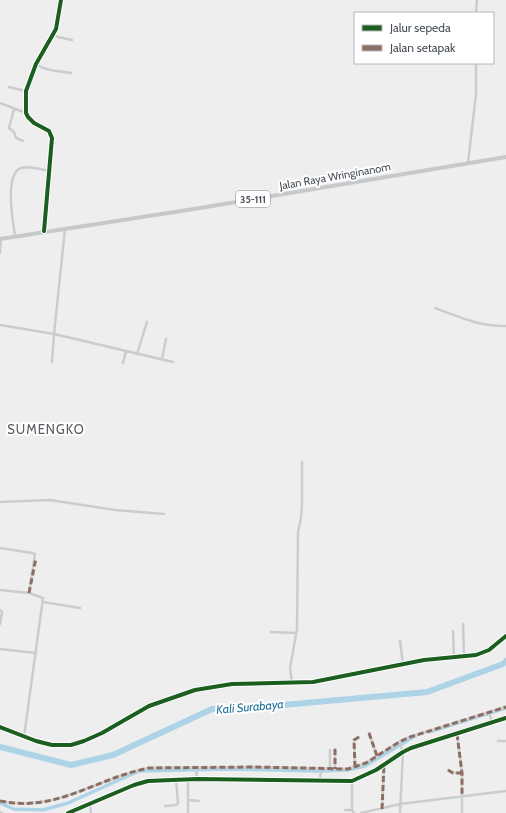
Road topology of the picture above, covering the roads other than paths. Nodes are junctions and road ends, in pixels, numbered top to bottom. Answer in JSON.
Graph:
{"nodes":[{"id":1,"x":61,"y":0,"type":"edge"},
{"id":2,"x":476,"y":0,"type":"edge"},
{"id":3,"x":476,"y":12,"type":"edge"},
{"id":4,"x":53,"y":34,"type":"junction"},
{"id":5,"x":72,"y":40,"type":"dead end"},
{"id":6,"x":36,"y":64,"type":"junction"},
{"id":7,"x":476,"y":64,"type":"edge"},
{"id":8,"x":71,"y":73,"type":"dead end"},
{"id":9,"x":9,"y":86,"type":"dead end"},
{"id":10,"x":26,"y":92,"type":"junction"},
{"id":11,"x":0,"y":103,"type":"edge"},
{"id":12,"x":14,"y":109,"type":"junction"},
{"id":13,"x":26,"y":113,"type":"junction"},
{"id":14,"x":23,"y":141,"type":"dead end"},
{"id":15,"x":506,"y":157,"type":"edge"},
{"id":16,"x":468,"y":163,"type":"junction"},
{"id":17,"x":49,"y":171,"type":"junction"},
{"id":18,"x":65,"y":229,"type":"junction"},
{"id":19,"x":44,"y":232,"type":"junction"},
{"id":20,"x":15,"y":236,"type":"junction"},
{"id":21,"x":1,"y":238,"type":"edge"},
{"id":22,"x":0,"y":253,"type":"edge"},
{"id":23,"x":435,"y":308,"type":"dead end"},
{"id":24,"x":147,"y":322,"type":"dead end"},
{"id":25,"x":0,"y":325,"type":"edge"},
{"id":26,"x":506,"y":326,"type":"edge"},
{"id":27,"x":54,"y":334,"type":"junction"},
{"id":28,"x":166,"y":339,"type":"dead end"},
{"id":29,"x":126,"y":351,"type":"junction"},
{"id":30,"x":137,"y":354,"type":"junction"},
{"id":31,"x":162,"y":359,"type":"junction"},
{"id":32,"x":52,"y":362,"type":"dead end"},
{"id":33,"x":173,"y":362,"type":"dead end"},
{"id":34,"x":123,"y":363,"type":"dead end"},
{"id":35,"x":302,"y":462,"type":"dead end"},
{"id":36,"x":0,"y":502,"type":"edge"},
{"id":37,"x":164,"y":514,"type":"dead end"},
{"id":38,"x":0,"y":548,"type":"edge"},
{"id":39,"x":0,"y":590,"type":"edge"},
{"id":40,"x":29,"y":593,"type":"junction"},
{"id":41,"x":43,"y":602,"type":"junction"},
{"id":42,"x":80,"y":608,"type":"dead end"},
{"id":43,"x":0,"y":610,"type":"edge"},
{"id":44,"x":0,"y":624,"type":"edge"},
{"id":45,"x":463,"y":624,"type":"dead end"},
{"id":46,"x":453,"y":631,"type":"dead end"},
{"id":47,"x":271,"y":632,"type":"dead end"},
{"id":48,"x":296,"y":633,"type":"junction"},
{"id":49,"x":506,"y":636,"type":"edge"},
{"id":50,"x":400,"y":642,"type":"dead end"},
{"id":51,"x":0,"y":649,"type":"edge"},
{"id":52,"x":36,"y":653,"type":"junction"},
{"id":53,"x":464,"y":656,"type":"junction"},
{"id":54,"x":454,"y":658,"type":"junction"},
{"id":55,"x":403,"y":664,"type":"junction"},
{"id":56,"x":292,"y":682,"type":"junction"},
{"id":57,"x":506,"y":707,"type":"edge"},
{"id":58,"x":489,"y":713,"type":"junction"},
{"id":59,"x":506,"y":718,"type":"edge"},
{"id":60,"x":492,"y":721,"type":"junction"},
{"id":61,"x":0,"y":726,"type":"edge"},
{"id":62,"x":369,"y":733,"type":"dead end"},
{"id":63,"x":457,"y":734,"type":"junction"},
{"id":64,"x":24,"y":737,"type":"junction"},
{"id":65,"x":359,"y":737,"type":"dead end"},
{"id":66,"x":498,"y":741,"type":"dead end"},
{"id":67,"x":506,"y":741,"type":"edge"},
{"id":68,"x":399,"y":742,"type":"junction"},
{"id":69,"x":335,"y":749,"type":"dead end"},
{"id":70,"x":330,"y":750,"type":"dead end"},
{"id":71,"x":403,"y":750,"type":"junction"},
{"id":72,"x":377,"y":756,"type":"junction"},
{"id":73,"x":384,"y":765,"type":"junction"},
{"id":74,"x":355,"y":767,"type":"junction"},
{"id":75,"x":196,"y":768,"type":"junction"},
{"id":76,"x":321,"y":769,"type":"junction"},
{"id":77,"x":330,"y":769,"type":"junction"},
{"id":78,"x":335,"y":769,"type":"junction"},
{"id":79,"x":448,"y":770,"type":"dead end"},
{"id":80,"x":462,"y":773,"type":"junction"},
{"id":81,"x":196,"y":777,"type":"junction"},
{"id":82,"x":188,"y":779,"type":"junction"},
{"id":83,"x":320,"y":779,"type":"junction"},
{"id":84,"x":176,"y":781,"type":"junction"},
{"id":85,"x":352,"y":781,"type":"junction"},
{"id":86,"x":506,"y":791,"type":"edge"},
{"id":87,"x":82,"y":795,"type":"dead end"},
{"id":88,"x":462,"y":796,"type":"junction"},
{"id":89,"x":188,"y":800,"type":"junction"},
{"id":90,"x":0,"y":801,"type":"edge"},
{"id":91,"x":198,"y":801,"type":"dead end"},
{"id":92,"x":90,"y":803,"type":"junction"},
{"id":93,"x":400,"y":804,"type":"junction"},
{"id":94,"x":165,"y":806,"type":"dead end"},
{"id":95,"x":32,"y":807,"type":"dead end"},
{"id":96,"x":382,"y":809,"type":"junction"},
{"id":97,"x":345,"y":810,"type":"dead end"},
{"id":98,"x":353,"y":812,"type":"edge"},
{"id":99,"x":68,"y":813,"type":"edge"},
{"id":100,"x":91,"y":813,"type":"edge"},
{"id":101,"x":188,"y":813,"type":"edge"},
{"id":102,"x":361,"y":813,"type":"edge"},
{"id":103,"x":400,"y":813,"type":"edge"},
{"id":104,"x":462,"y":813,"type":"edge"}],
"edges":[{"from":1,"to":4,"type":"street"},
{"from":2,"to":3,"type":"street"},
{"from":4,"to":5,"type":"street"},
{"from":4,"to":6,"type":"street"},
{"from":6,"to":8,"type":"street"},
{"from":6,"to":10,"type":"street"},
{"from":7,"to":16,"type":"street"},
{"from":9,"to":10,"type":"street"},
{"from":10,"to":13,"type":"street"},
{"from":11,"to":12,"type":"street"},
{"from":12,"to":13,"type":"street"},
{"from":12,"to":14,"type":"street"},
{"from":13,"to":17,"type":"street"},
{"from":15,"to":16,"type":"main road","name":"Jalan Raya Wringinanom","number":"35-111"},
{"from":16,"to":18,"type":"main road","name":"Jalan Raya Wringinanom","number":"35-111"},
{"from":17,"to":19,"type":"street"},
{"from":17,"to":20,"type":"street"},
{"from":18,"to":19,"type":"main road","name":"Jalan Raya Wringinanom","number":"35-111"},
{"from":18,"to":27,"type":"street"},
{"from":19,"to":20,"type":"main road","name":"Jalan Raya Wringinanom","number":"35-111"},
{"from":20,"to":21,"type":"main road","name":"Jalan Raya Wringinanom","number":"35-111"},
{"from":21,"to":22,"type":"street"},
{"from":23,"to":26,"type":"street"},
{"from":24,"to":30,"type":"street"},
{"from":25,"to":27,"type":"street"},
{"from":27,"to":29,"type":"street"},
{"from":27,"to":32,"type":"street"},
{"from":28,"to":31,"type":"street"},
{"from":29,"to":30,"type":"street"},
{"from":29,"to":34,"type":"street"},
{"from":30,"to":31,"type":"street"},
{"from":31,"to":33,"type":"street"},
{"from":35,"to":48,"type":"street"},
{"from":36,"to":37,"type":"street"},
{"from":38,"to":40,"type":"street"},
{"from":39,"to":40,"type":"street"},
{"from":40,"to":41,"type":"street"},
{"from":41,"to":42,"type":"street"},
{"from":41,"to":52,"type":"street"},
{"from":43,"to":44,"type":"street"},
{"from":45,"to":53,"type":"street"},
{"from":46,"to":54,"type":"street"},
{"from":47,"to":48,"type":"street"},
{"from":48,"to":56,"type":"street"},
{"from":49,"to":53,"type":"street"},
{"from":50,"to":55,"type":"street"},
{"from":51,"to":52,"type":"street"},
{"from":52,"to":64,"type":"street"},
{"from":53,"to":54,"type":"street"},
{"from":54,"to":55,"type":"street"},
{"from":55,"to":56,"type":"street"},
{"from":56,"to":64,"type":"street"},
{"from":57,"to":58,"type":"street"},
{"from":58,"to":60,"type":"street"},
{"from":58,"to":68,"type":"street"},
{"from":59,"to":60,"type":"street"},
{"from":60,"to":63,"type":"street"},
{"from":61,"to":64,"type":"street"},
{"from":62,"to":72,"type":"street"},
{"from":63,"to":71,"type":"street"},
{"from":63,"to":80,"type":"street"},
{"from":65,"to":74,"type":"street"},
{"from":66,"to":67,"type":"street"},
{"from":68,"to":71,"type":"street"},
{"from":68,"to":72,"type":"street"},
{"from":69,"to":78,"type":"street"},
{"from":70,"to":77,"type":"street"},
{"from":71,"to":73,"type":"street"},
{"from":71,"to":93,"type":"street"},
{"from":72,"to":74,"type":"street"},
{"from":73,"to":85,"type":"street"},
{"from":73,"to":96,"type":"street"},
{"from":74,"to":78,"type":"street"},
{"from":75,"to":76,"type":"street"},
{"from":75,"to":81,"type":"street"},
{"from":75,"to":87,"type":"street"},
{"from":76,"to":77,"type":"street"},
{"from":76,"to":83,"type":"street"},
{"from":77,"to":78,"type":"street"},
{"from":79,"to":80,"type":"street"},
{"from":80,"to":88,"type":"street"},
{"from":81,"to":82,"type":"street"},
{"from":81,"to":83,"type":"street"},
{"from":82,"to":84,"type":"street"},
{"from":82,"to":89,"type":"street"},
{"from":83,"to":85,"type":"street"},
{"from":84,"to":92,"type":"street"},
{"from":84,"to":94,"type":"street"},
{"from":85,"to":98,"type":"street"},
{"from":86,"to":88,"type":"street"},
{"from":88,"to":93,"type":"street"},
{"from":88,"to":104,"type":"street"},
{"from":89,"to":91,"type":"street"},
{"from":89,"to":101,"type":"street"},
{"from":90,"to":95,"type":"street"},
{"from":92,"to":99,"type":"street"},
{"from":92,"to":100,"type":"street"},
{"from":93,"to":96,"type":"street"},
{"from":93,"to":103,"type":"street"},
{"from":96,"to":102,"type":"street"},
{"from":97,"to":98,"type":"street"}]}
